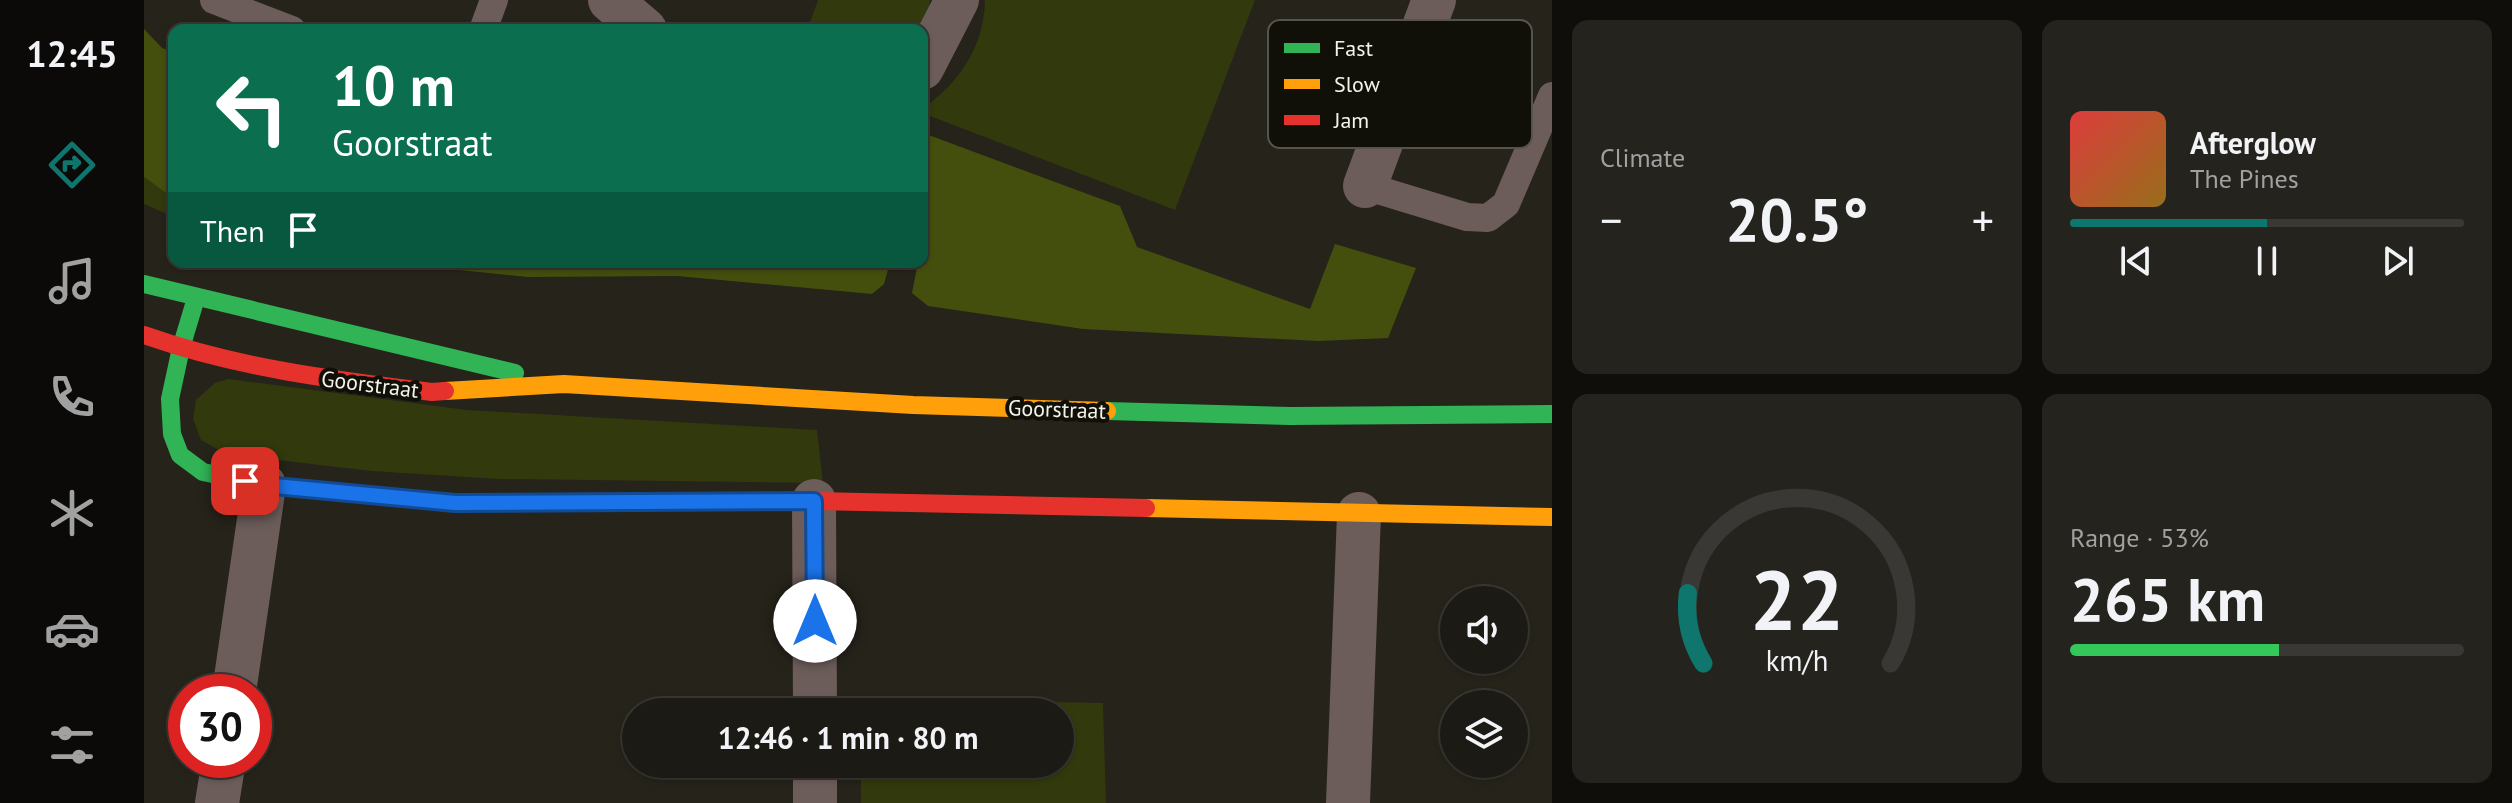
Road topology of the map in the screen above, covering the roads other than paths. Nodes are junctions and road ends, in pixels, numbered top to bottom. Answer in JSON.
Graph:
{"nodes":[{"id":1,"x":214,"y":0,"type":"edge"},
{"id":2,"x":494,"y":0,"type":"edge"},
{"id":3,"x":610,"y":0,"type":"edge"},
{"id":4,"x":957,"y":0,"type":"edge"},
{"id":5,"x":1434,"y":0,"type":"edge"},
{"id":6,"x":1427,"y":20,"type":"edge"},
{"id":7,"x":276,"y":24,"type":"edge"},
{"id":8,"x":485,"y":24,"type":"edge"},
{"id":9,"x":638,"y":24,"type":"edge"},
{"id":10,"x":928,"y":56,"type":"edge"},
{"id":11,"x":1552,"y":96,"type":"edge"},
{"id":12,"x":1532,"y":143,"type":"edge"},
{"id":13,"x":1379,"y":148,"type":"edge"},
{"id":14,"x":1530,"y":148,"type":"edge"},
{"id":15,"x":1365,"y":186,"type":"joint"},
{"id":16,"x":144,"y":284,"type":"edge"},
{"id":17,"x":196,"y":298,"type":"junction"},
{"id":18,"x":144,"y":335,"type":"edge"},
{"id":19,"x":181,"y":348,"type":"junction"},
{"id":20,"x":564,"y":384,"type":"junction"},
{"id":21,"x":1552,"y":414,"type":"edge"},
{"id":22,"x":264,"y":485,"type":"junction"},
{"id":23,"x":814,"y":501,"type":"junction"},
{"id":24,"x":1359,"y":514,"type":"junction"},
{"id":25,"x":1552,"y":517,"type":"edge"},
{"id":26,"x":237,"y":674,"type":"edge"},
{"id":27,"x":815,"y":698,"type":"edge"},
{"id":28,"x":221,"y":778,"type":"edge"},
{"id":29,"x":815,"y":778,"type":"edge"},
{"id":30,"x":217,"y":803,"type":"edge"},
{"id":31,"x":815,"y":803,"type":"edge"},
{"id":32,"x":1348,"y":803,"type":"edge"}],
"edges":[{"from":1,"to":7,"type":"lane"},
{"from":2,"to":8,"type":"lane"},
{"from":3,"to":9,"type":"street"},
{"from":4,"to":10,"type":"street"},
{"from":5,"to":6,"type":"street"},
{"from":11,"to":12,"type":"lane"},
{"from":13,"to":15,"type":"street"},
{"from":14,"to":15,"type":"lane"},
{"from":16,"to":17,"type":"street","name":"Goorstraat"},
{"from":17,"to":19,"type":"street"},
{"from":17,"to":20,"type":"street","name":"Goorstraat"},
{"from":18,"to":19,"type":"street","name":"Goorstraat"},
{"from":19,"to":20,"type":"street","name":"Goorstraat"},
{"from":19,"to":22,"type":"street"},
{"from":20,"to":21,"type":"street","name":"Goorstraat"},
{"from":22,"to":23,"type":"street"},
{"from":22,"to":26,"type":"street"},
{"from":23,"to":24,"type":"street"},
{"from":23,"to":27,"type":"street"},
{"from":24,"to":25,"type":"street"},
{"from":24,"to":32,"type":"street"},
{"from":28,"to":30,"type":"street"},
{"from":29,"to":31,"type":"street"}]}
